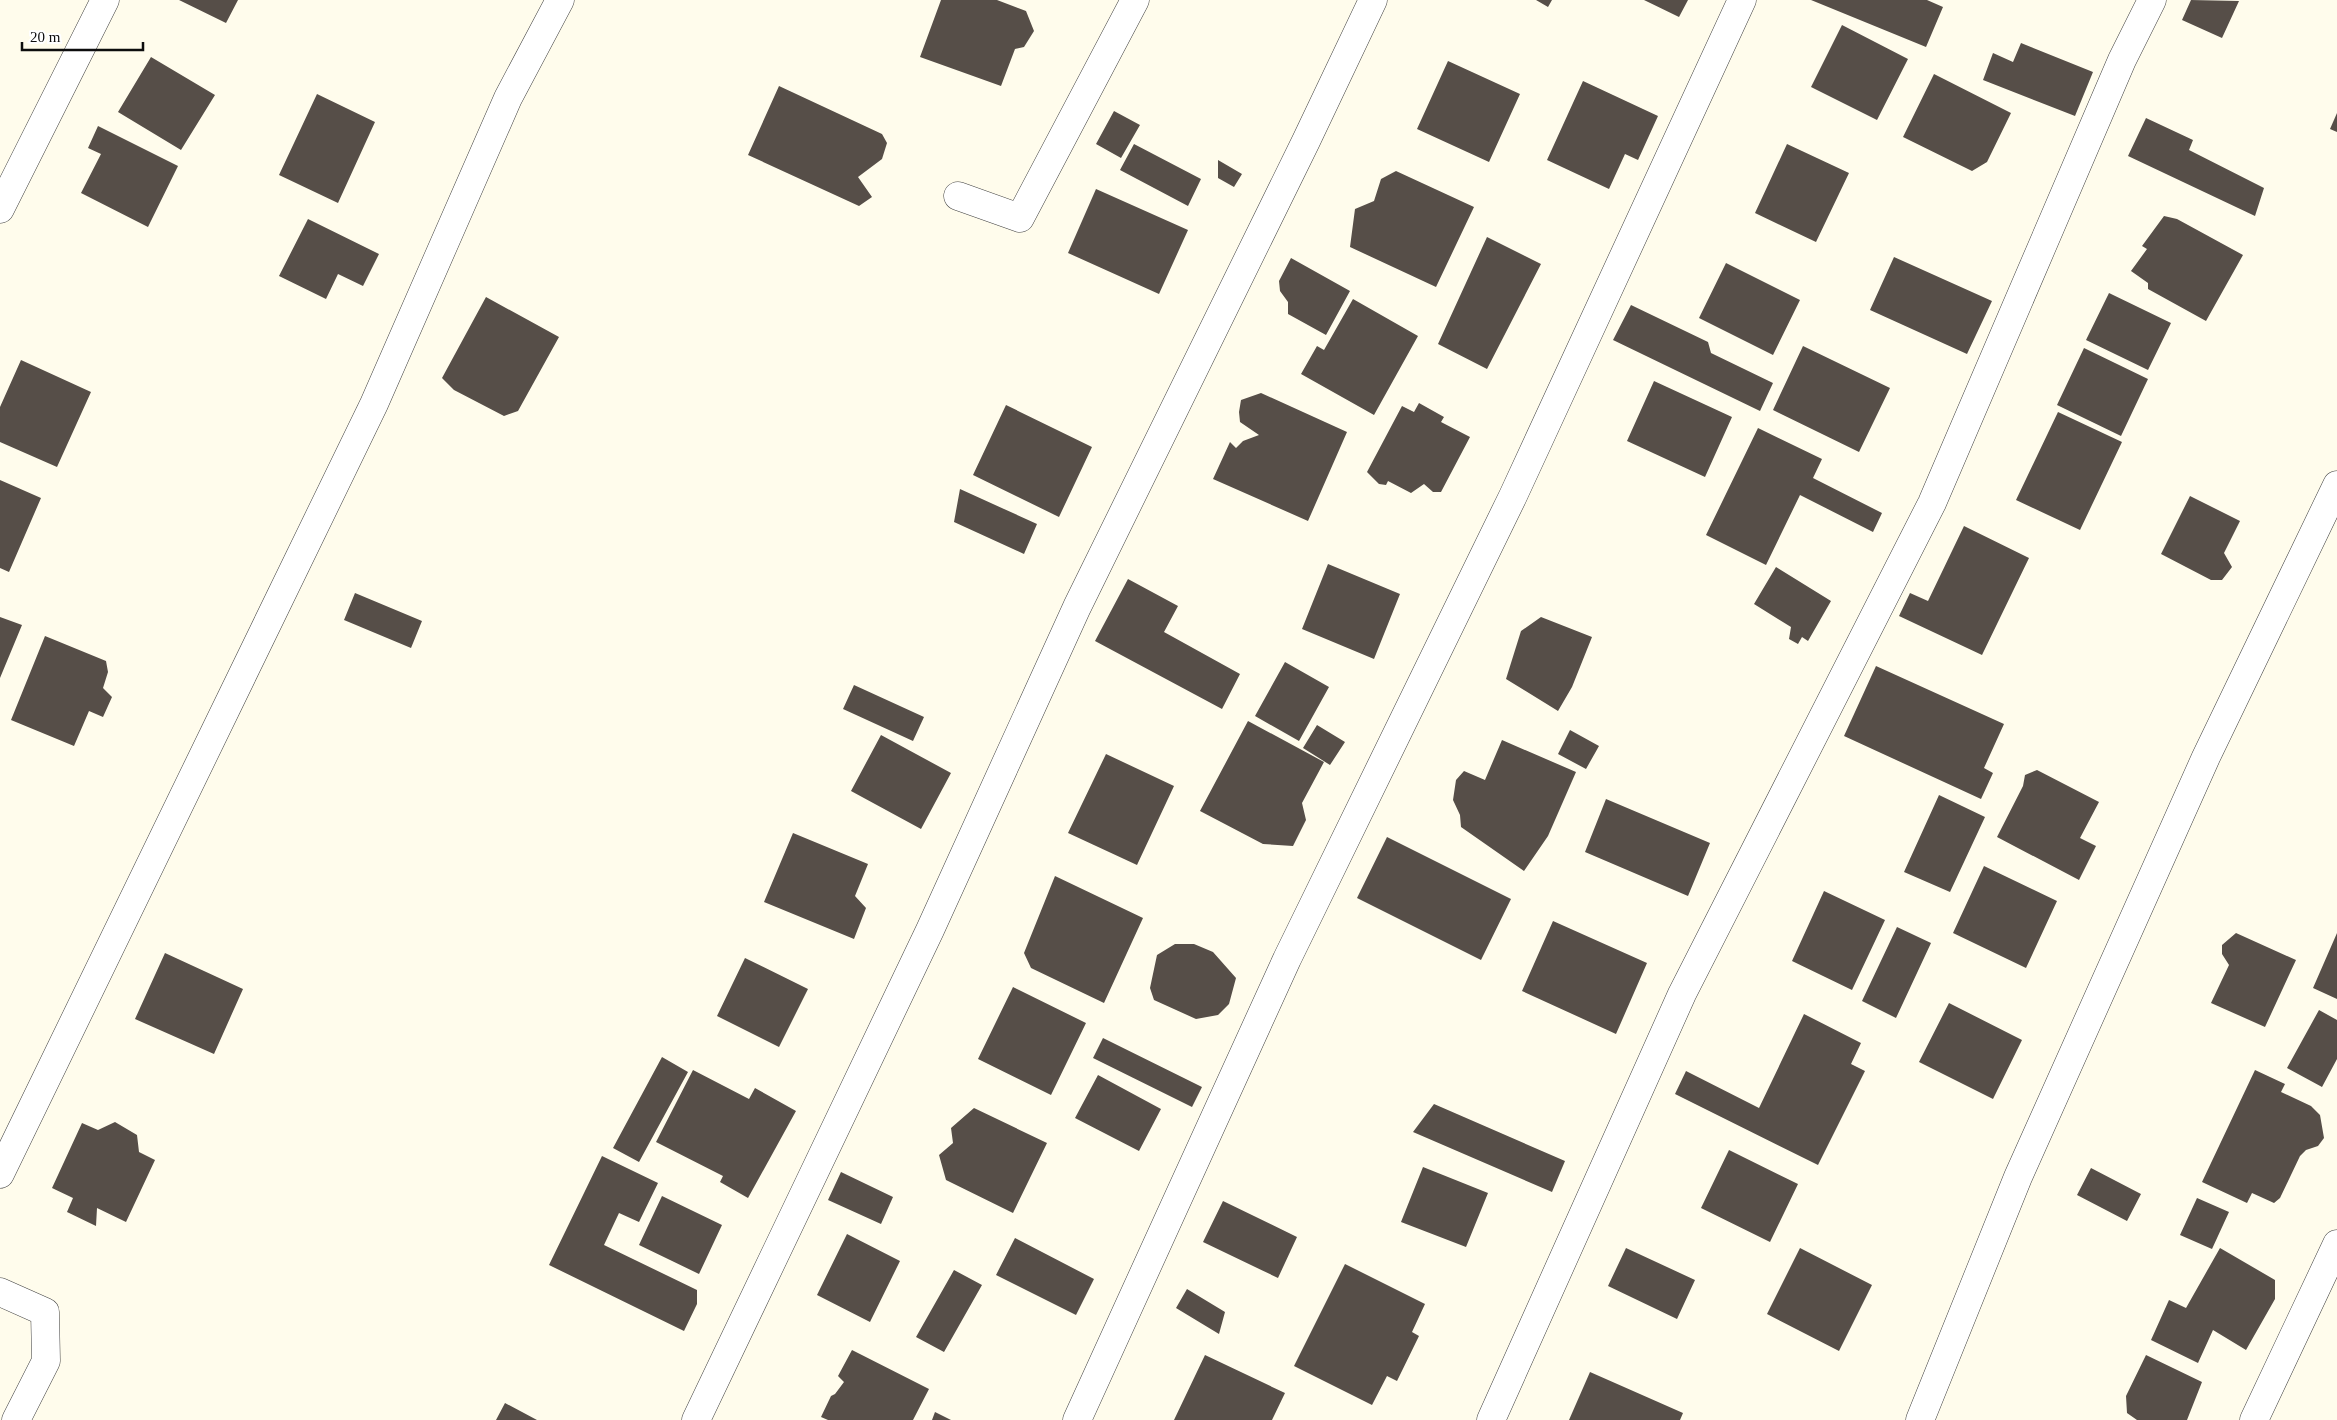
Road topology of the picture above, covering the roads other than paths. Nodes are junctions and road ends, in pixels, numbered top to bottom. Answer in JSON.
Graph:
{"nodes":[{"id":1,"x":106,"y":0,"type":"edge"},
{"id":2,"x":560,"y":0,"type":"edge"},
{"id":3,"x":1136,"y":0,"type":"edge"},
{"id":4,"x":1373,"y":0,"type":"edge"},
{"id":5,"x":1742,"y":0,"type":"edge"},
{"id":6,"x":2152,"y":0,"type":"edge"},
{"id":7,"x":958,"y":196,"type":"dead end"},
{"id":8,"x":0,"y":209,"type":"edge"},
{"id":9,"x":2337,"y":485,"type":"edge"},
{"id":10,"x":0,"y":1174,"type":"edge"},
{"id":11,"x":2337,"y":1244,"type":"edge"},
{"id":12,"x":0,"y":1292,"type":"edge"},
{"id":13,"x":16,"y":1420,"type":"edge"},
{"id":14,"x":696,"y":1420,"type":"edge"},
{"id":15,"x":1077,"y":1420,"type":"edge"},
{"id":16,"x":1492,"y":1420,"type":"edge"},
{"id":17,"x":1920,"y":1420,"type":"edge"},
{"id":18,"x":2254,"y":1420,"type":"edge"}],
"edges":[{"from":1,"to":8,"type":"street"},
{"from":2,"to":10,"type":"street"},
{"from":3,"to":7,"type":"street"},
{"from":4,"to":14,"type":"street"},
{"from":5,"to":15,"type":"street"},
{"from":6,"to":16,"type":"street"},
{"from":9,"to":17,"type":"street"},
{"from":11,"to":18,"type":"street"},
{"from":12,"to":13,"type":"street"}]}
